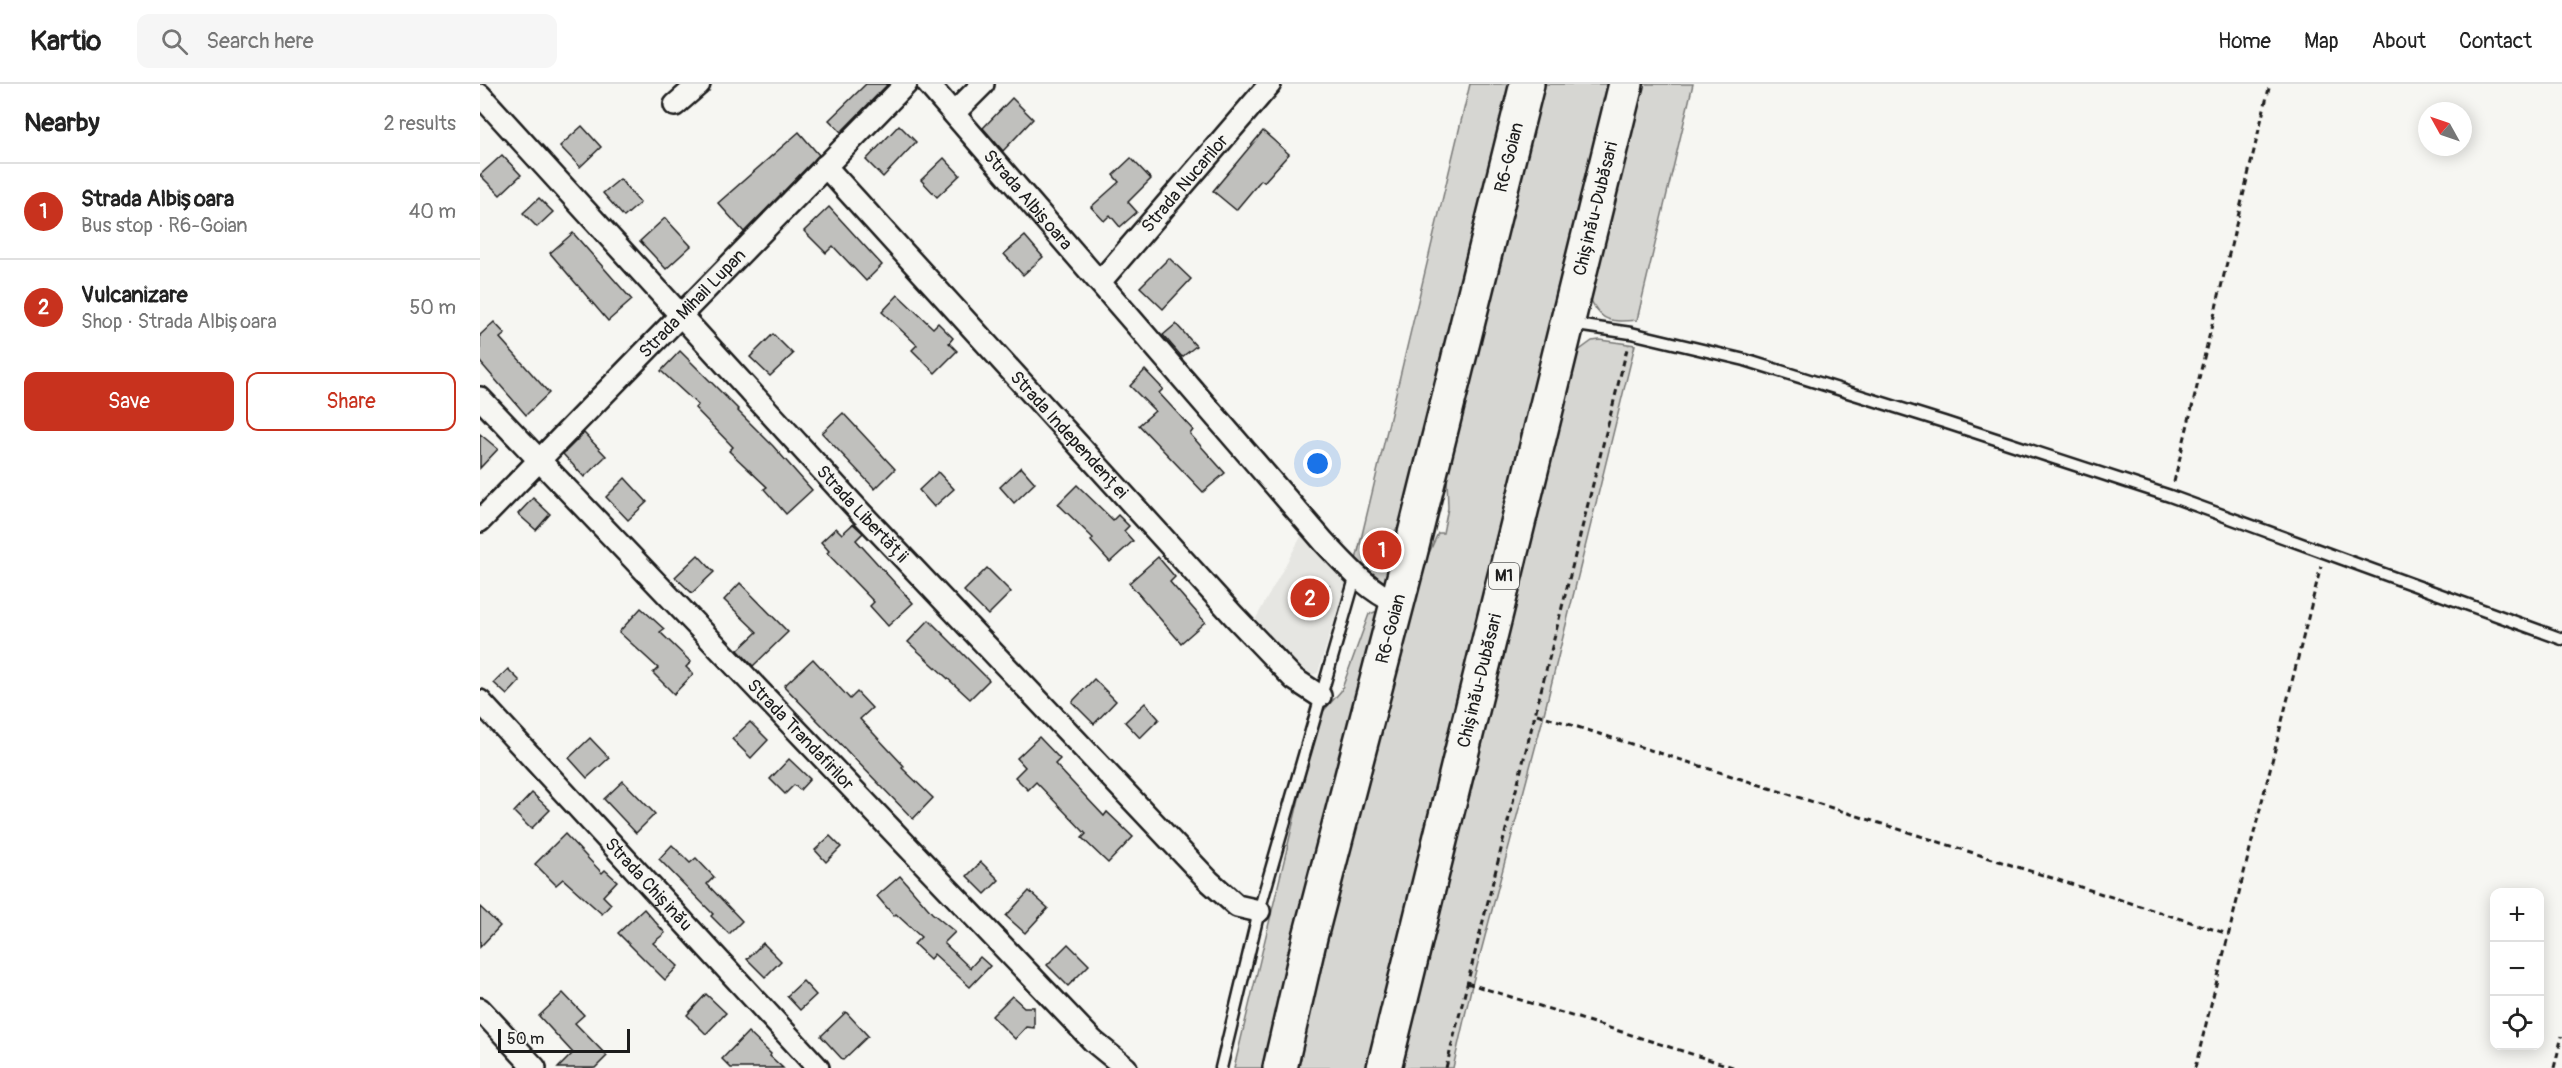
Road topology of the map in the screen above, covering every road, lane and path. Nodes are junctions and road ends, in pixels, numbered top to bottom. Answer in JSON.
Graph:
{"nodes":[{"id":1,"x":699,"y":84,"type":"edge"},
{"id":2,"x":906,"y":84,"type":"edge"},
{"id":3,"x":928,"y":84,"type":"edge"},
{"id":4,"x":983,"y":84,"type":"edge"},
{"id":5,"x":1270,"y":84,"type":"edge"},
{"id":6,"x":1527,"y":84,"type":"edge"},
{"id":7,"x":1626,"y":84,"type":"edge"},
{"id":8,"x":2270,"y":84,"type":"edge"},
{"id":9,"x":480,"y":95,"type":"edge"},
{"id":10,"x":675,"y":105,"type":"dead end"},
{"id":11,"x":954,"y":113,"type":"junction"},
{"id":12,"x":825,"y":166,"type":"junction"},
{"id":13,"x":1100,"y":282,"type":"junction"},
{"id":14,"x":680,"y":315,"type":"junction"},
{"id":15,"x":1566,"y":324,"type":"junction"},
{"id":16,"x":1631,"y":333,"type":"junction"},
{"id":17,"x":480,"y":398,"type":"edge"},
{"id":18,"x":538,"y":460,"type":"junction"},
{"id":19,"x":2170,"y":496,"type":"junction"},
{"id":20,"x":480,"y":521,"type":"edge"},
{"id":21,"x":2325,"y":552,"type":"junction"},
{"id":22,"x":1356,"y":575,"type":"junction"},
{"id":23,"x":1397,"y":603,"type":"junction"},
{"id":24,"x":2562,"y":639,"type":"edge"},
{"id":25,"x":1320,"y":696,"type":"junction"},
{"id":26,"x":480,"y":701,"type":"edge"},
{"id":27,"x":1537,"y":714,"type":"junction"},
{"id":28,"x":1259,"y":911,"type":"junction"},
{"id":29,"x":2228,"y":934,"type":"junction"},
{"id":30,"x":1467,"y":983,"type":"junction"},
{"id":31,"x":480,"y":1009,"type":"edge"},
{"id":32,"x":2562,"y":1036,"type":"edge"},
{"id":33,"x":535,"y":1068,"type":"edge"},
{"id":34,"x":818,"y":1068,"type":"edge"},
{"id":35,"x":1126,"y":1068,"type":"edge"},
{"id":36,"x":1221,"y":1068,"type":"edge"},
{"id":37,"x":1280,"y":1068,"type":"edge"},
{"id":38,"x":1384,"y":1068,"type":"edge"},
{"id":39,"x":1446,"y":1068,"type":"edge"},
{"id":40,"x":1736,"y":1068,"type":"edge"},
{"id":41,"x":2195,"y":1068,"type":"edge"},
{"id":42,"x":2554,"y":1068,"type":"edge"}],
"edges":[{"from":1,"to":10,"type":"street"},
{"from":2,"to":12,"type":"street","name":"Strada Mihail Lupan"},
{"from":3,"to":11,"type":"street","name":"Strada Albișoara"},
{"from":4,"to":11,"type":"street"},
{"from":5,"to":13,"type":"street","name":"Strada Nucarilor"},
{"from":6,"to":23,"type":"main road","name":"R6-Goian"},
{"from":7,"to":15,"type":"main road","name":"Chișinău-Dubăsari","number":"M1"},
{"from":8,"to":19,"type":"path"},
{"from":9,"to":14,"type":"street","name":"Strada Libertății"},
{"from":11,"to":13,"type":"street","name":"Strada Albișoara"},
{"from":12,"to":14,"type":"street","name":"Strada Mihail Lupan"},
{"from":12,"to":25,"type":"street","name":"Strada Independenței"},
{"from":13,"to":22,"type":"street","name":"Strada Albișoara"},
{"from":14,"to":18,"type":"street","name":"Strada Mihail Lupan"},
{"from":14,"to":28,"type":"street","name":"Strada Libertății"},
{"from":15,"to":16,"type":"lane"},
{"from":15,"to":38,"type":"main road","name":"Chișinău-Dubăsari","number":"M1"},
{"from":16,"to":19,"type":"lane"},
{"from":16,"to":27,"type":"path"},
{"from":17,"to":18,"type":"street","name":"Strada Trandafirilor"},
{"from":18,"to":20,"type":"street","name":"Strada Mihail Lupan"},
{"from":18,"to":35,"type":"street","name":"Strada Trandafirilor"},
{"from":19,"to":21,"type":"lane"},
{"from":21,"to":24,"type":"lane"},
{"from":21,"to":29,"type":"path"},
{"from":22,"to":23,"type":"street","name":"Strada Albișoara"},
{"from":22,"to":25,"type":"lane"},
{"from":23,"to":37,"type":"main road","name":"R6-Goian"},
{"from":25,"to":28,"type":"lane"},
{"from":26,"to":34,"type":"street","name":"Strada Chișinău"},
{"from":27,"to":29,"type":"path"},
{"from":27,"to":30,"type":"path"},
{"from":28,"to":36,"type":"lane"},
{"from":29,"to":41,"type":"path"},
{"from":30,"to":39,"type":"path"},
{"from":30,"to":40,"type":"path"},
{"from":31,"to":33,"type":"street"},
{"from":32,"to":42,"type":"path"}]}
